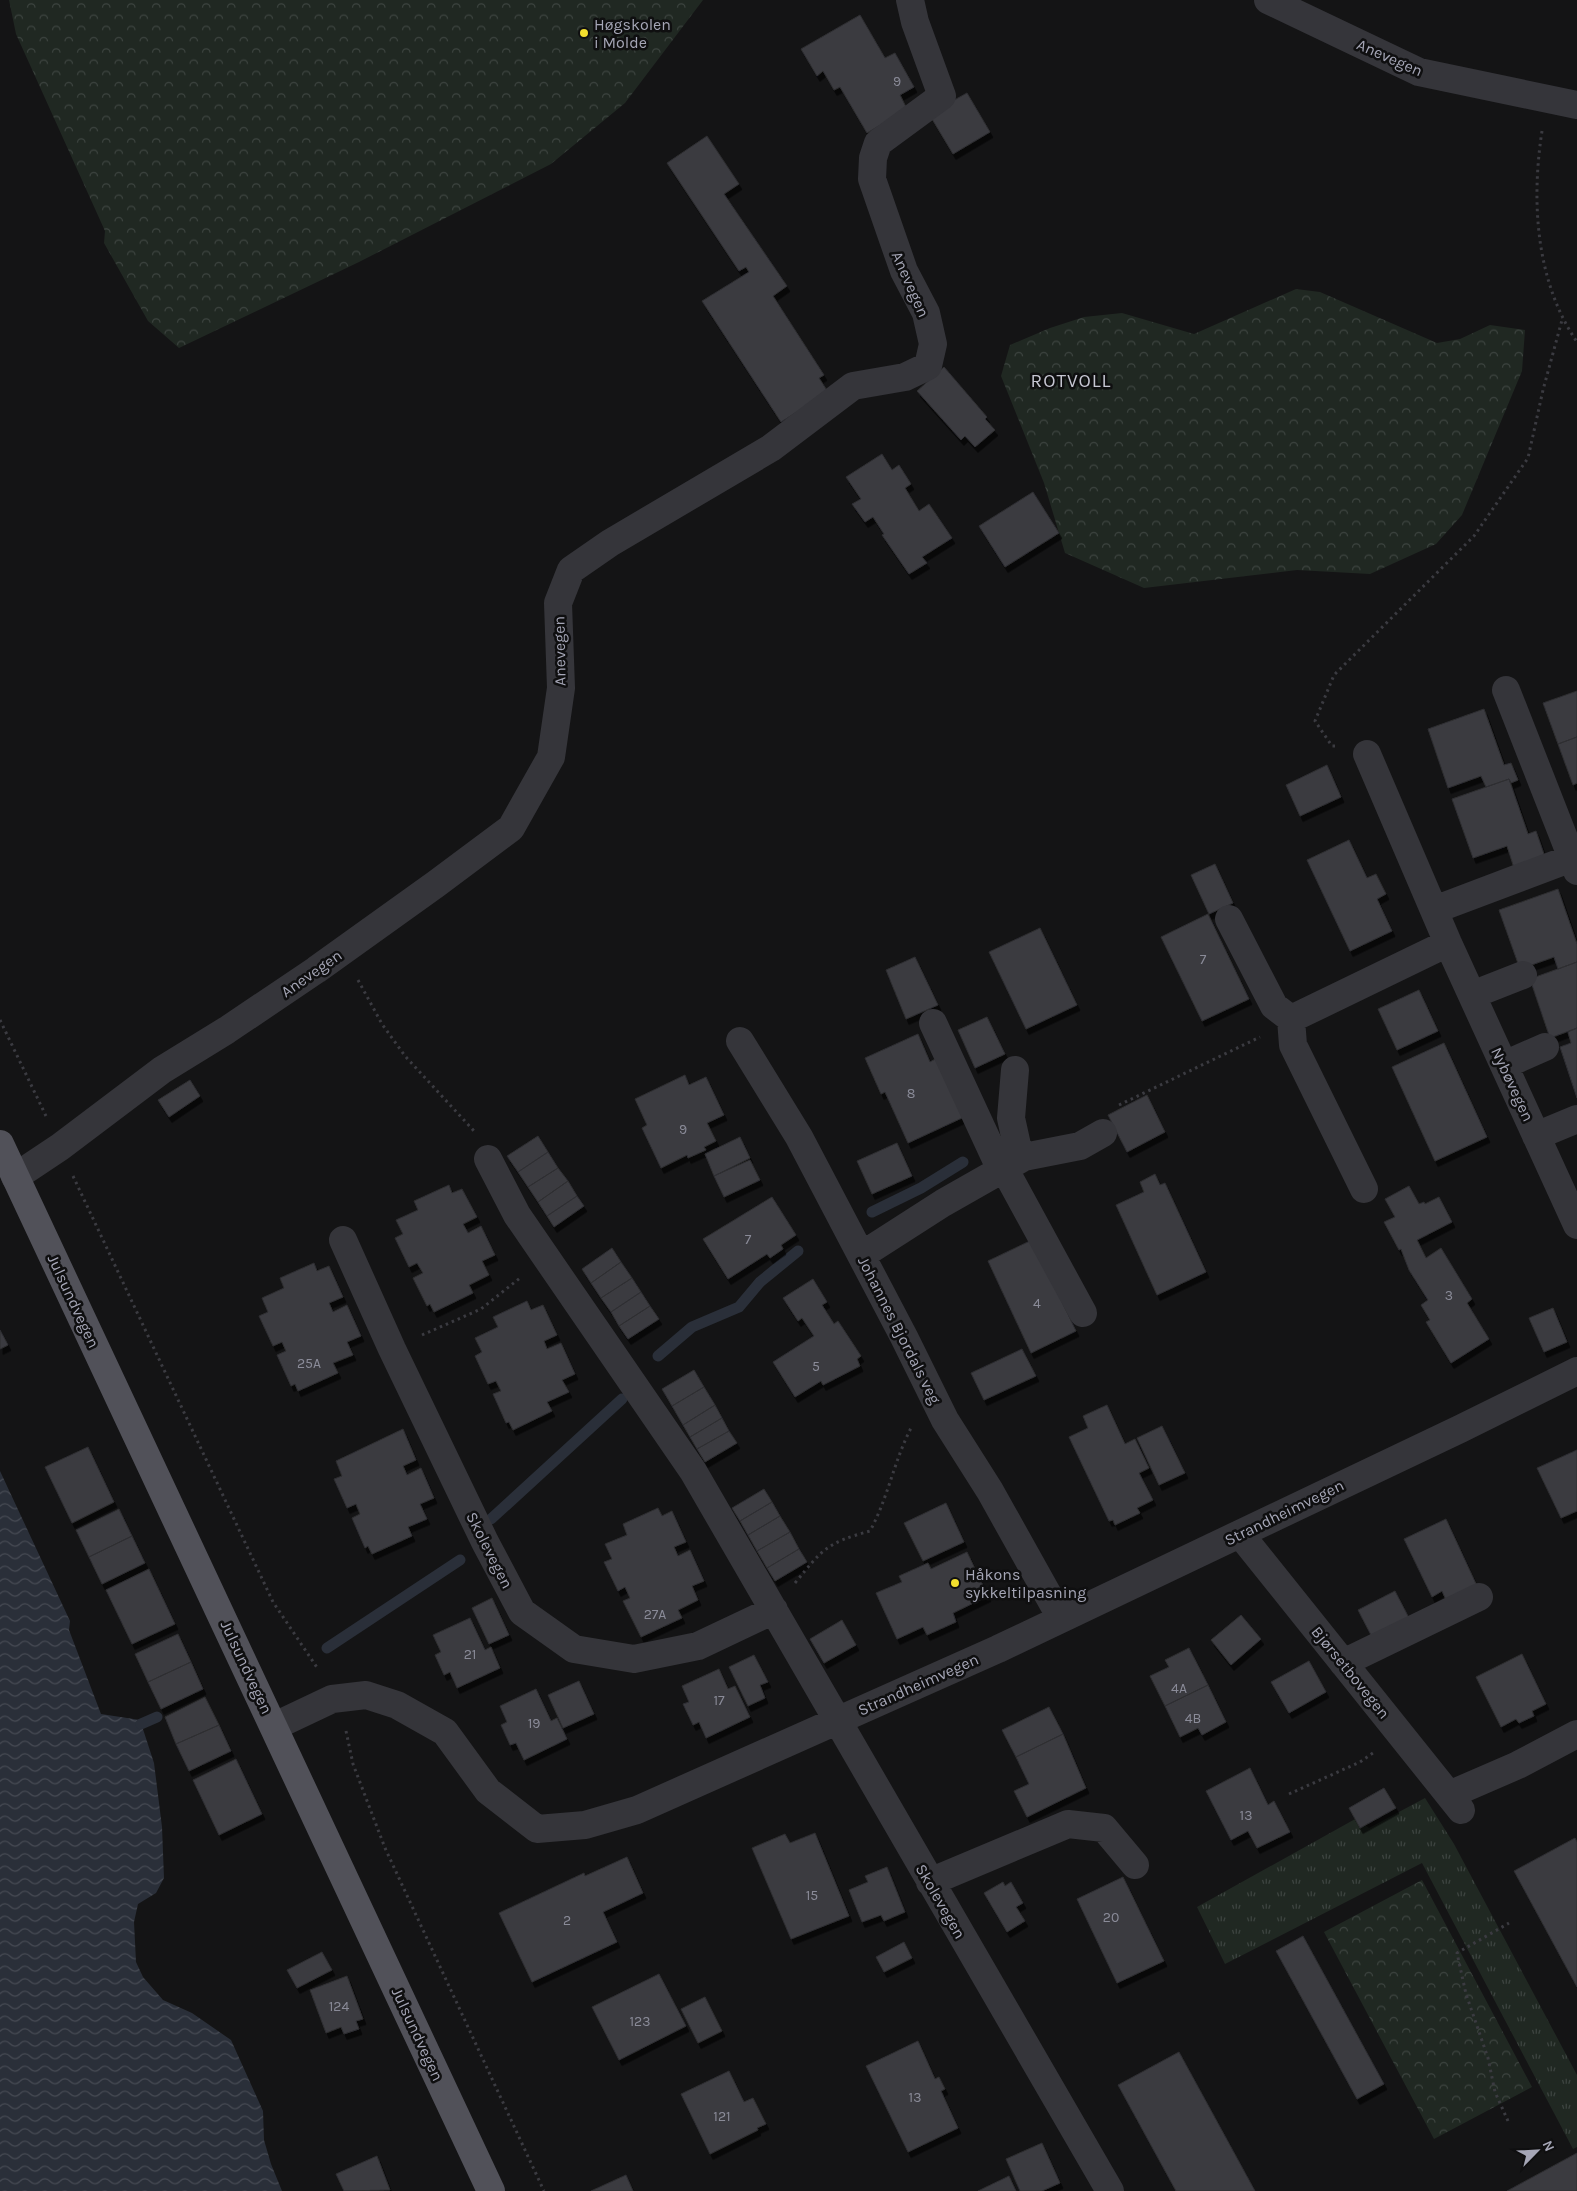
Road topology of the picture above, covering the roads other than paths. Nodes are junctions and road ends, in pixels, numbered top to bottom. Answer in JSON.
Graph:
{"nodes":[{"id":1,"x":910,"y":0,"type":"edge"},
{"id":2,"x":1268,"y":0,"type":"edge"},
{"id":3,"x":1577,"y":105,"type":"edge"},
{"id":4,"x":1506,"y":690,"type":"dead end"},
{"id":5,"x":1367,"y":754,"type":"road end"},
{"id":6,"x":1574,"y":865,"type":"edge"},
{"id":7,"x":1434,"y":910,"type":"junction"},
{"id":8,"x":1229,"y":919,"type":"dead end"},
{"id":9,"x":1448,"y":943,"type":"junction"},
{"id":10,"x":1523,"y":975,"type":"dead end"},
{"id":11,"x":1472,"y":995,"type":"junction"},
{"id":12,"x":1291,"y":1020,"type":"junction"},
{"id":13,"x":933,"y":1023,"type":"dead end"},
{"id":14,"x":740,"y":1041,"type":"dead end"},
{"id":15,"x":1545,"y":1047,"type":"dead end"},
{"id":16,"x":1504,"y":1065,"type":"junction"},
{"id":17,"x":1015,"y":1070,"type":"dead end"},
{"id":18,"x":1577,"y":1119,"type":"edge"},
{"id":19,"x":1103,"y":1133,"type":"road end"},
{"id":20,"x":1536,"y":1136,"type":"junction"},
{"id":21,"x":0,"y":1144,"type":"edge"},
{"id":22,"x":488,"y":1159,"type":"road end"},
{"id":23,"x":1009,"y":1166,"type":"junction"},
{"id":24,"x":15,"y":1177,"type":"junction"},
{"id":25,"x":1364,"y":1189,"type":"dead end"},
{"id":26,"x":1577,"y":1225,"type":"edge"},
{"id":27,"x":343,"y":1240,"type":"dead end"},
{"id":28,"x":862,"y":1255,"type":"junction"},
{"id":29,"x":1083,"y":1313,"type":"dead end"},
{"id":30,"x":1577,"y":1370,"type":"edge"},
{"id":31,"x":1240,"y":1534,"type":"junction"},
{"id":32,"x":1479,"y":1597,"type":"dead end"},
{"id":33,"x":774,"y":1610,"type":"junction"},
{"id":34,"x":1062,"y":1618,"type":"junction"},
{"id":35,"x":1343,"y":1663,"type":"junction"},
{"id":36,"x":837,"y":1720,"type":"junction"},
{"id":37,"x":274,"y":1726,"type":"junction"},
{"id":38,"x":1577,"y":1734,"type":"edge"},
{"id":39,"x":1135,"y":1865,"type":"dead end"},
{"id":40,"x":930,"y":1882,"type":"junction"},
{"id":41,"x":491,"y":2191,"type":"edge"},
{"id":42,"x":1110,"y":2191,"type":"edge"}],
"edges":[{"from":1,"to":24,"type":"street","name":"Anevegen"},
{"from":2,"to":3,"type":"street","name":"Anevegen"},
{"from":4,"to":6,"type":"street"},
{"from":5,"to":7,"type":"street","name":"Nybøvegen"},
{"from":6,"to":7,"type":"street"},
{"from":7,"to":9,"type":"street","name":"Nybøvegen"},
{"from":8,"to":12,"type":"street"},
{"from":9,"to":11,"type":"street","name":"Nybøvegen"},
{"from":9,"to":12,"type":"street"},
{"from":10,"to":11,"type":"street"},
{"from":11,"to":16,"type":"street","name":"Nybøvegen"},
{"from":12,"to":25,"type":"street"},
{"from":13,"to":23,"type":"street"},
{"from":14,"to":28,"type":"street","name":"Johannes Bjordals veg"},
{"from":15,"to":16,"type":"street"},
{"from":16,"to":20,"type":"street","name":"Nybøvegen"},
{"from":17,"to":23,"type":"street"},
{"from":18,"to":20,"type":"street"},
{"from":19,"to":23,"type":"street"},
{"from":20,"to":26,"type":"street","name":"Nybøvegen"},
{"from":21,"to":24,"type":"main road","name":"Julsundvegen"},
{"from":22,"to":33,"type":"street","name":"Skolevegen"},
{"from":23,"to":28,"type":"street"},
{"from":23,"to":29,"type":"street"},
{"from":24,"to":37,"type":"main road","name":"Julsundvegen"},
{"from":27,"to":33,"type":"street","name":"Skolevegen"},
{"from":28,"to":34,"type":"street","name":"Johannes Bjordals veg"},
{"from":30,"to":31,"type":"street","name":"Strandheimvegen"},
{"from":31,"to":34,"type":"street","name":"Strandheimvegen"},
{"from":31,"to":35,"type":"street","name":"Bjørsetbovegen"},
{"from":32,"to":35,"type":"street"},
{"from":33,"to":36,"type":"street","name":"Skolevegen"},
{"from":34,"to":36,"type":"street","name":"Strandheimvegen"},
{"from":35,"to":38,"type":"street","name":"Bjørsetbovegen"},
{"from":36,"to":37,"type":"street","name":"Strandheimvegen"},
{"from":36,"to":40,"type":"street","name":"Skolevegen"},
{"from":37,"to":41,"type":"main road","name":"Julsundvegen"},
{"from":39,"to":40,"type":"street"},
{"from":40,"to":42,"type":"street","name":"Skolevegen"}]}
